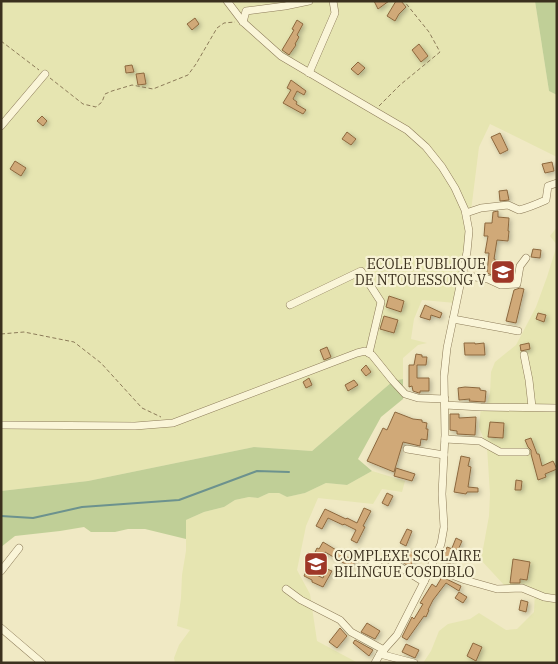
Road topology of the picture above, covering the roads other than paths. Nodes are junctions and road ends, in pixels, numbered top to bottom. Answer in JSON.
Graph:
{"nodes":[{"id":1,"x":227,"y":1,"type":"edge"},
{"id":2,"x":309,"y":1,"type":"edge"},
{"id":3,"x":333,"y":1,"type":"edge"},
{"id":4,"x":243,"y":22,"type":"junction"},
{"id":5,"x":309,"y":73,"type":"junction"},
{"id":6,"x":44,"y":74,"type":"road end"},
{"id":7,"x":1,"y":126,"type":"edge"},
{"id":8,"x":557,"y":182,"type":"edge"},
{"id":9,"x":466,"y":214,"type":"junction"},
{"id":10,"x":526,"y":258,"type":"dead end"},
{"id":11,"x":462,"y":275,"type":"junction"},
{"id":12,"x":290,"y":305,"type":"dead end"},
{"id":13,"x":453,"y":319,"type":"junction"},
{"id":14,"x":518,"y":331,"type":"dead end"},
{"id":15,"x":370,"y":353,"type":"junction"},
{"id":16,"x":524,"y":355,"type":"dead end"},
{"id":17,"x":445,"y":402,"type":"junction"},
{"id":18,"x":532,"y":407,"type":"junction"},
{"id":19,"x":557,"y":408,"type":"edge"},
{"id":20,"x":1,"y":425,"type":"edge"},
{"id":21,"x":445,"y":439,"type":"junction"},
{"id":22,"x":407,"y":449,"type":"dead end"},
{"id":23,"x":526,"y":452,"type":"dead end"},
{"id":24,"x":444,"y":455,"type":"junction"},
{"id":25,"x":19,"y":548,"type":"dead end"},
{"id":26,"x":363,"y":556,"type":"dead end"},
{"id":27,"x":431,"y":567,"type":"junction"},
{"id":28,"x":1,"y":571,"type":"edge"},
{"id":29,"x":424,"y":582,"type":"junction"},
{"id":30,"x":286,"y":589,"type":"dead end"},
{"id":31,"x":557,"y":599,"type":"edge"},
{"id":32,"x":1,"y":628,"type":"edge"},
{"id":33,"x":382,"y":652,"type":"junction"},
{"id":34,"x":42,"y":663,"type":"edge"},
{"id":35,"x":375,"y":663,"type":"edge"},
{"id":36,"x":414,"y":663,"type":"edge"}],
"edges":[{"from":1,"to":4,"type":"street"},
{"from":2,"to":4,"type":"street"},
{"from":3,"to":5,"type":"street"},
{"from":4,"to":5,"type":"street"},
{"from":5,"to":9,"type":"street"},
{"from":6,"to":7,"type":"street"},
{"from":8,"to":9,"type":"street"},
{"from":9,"to":11,"type":"street"},
{"from":10,"to":11,"type":"street"},
{"from":11,"to":13,"type":"street"},
{"from":12,"to":15,"type":"street"},
{"from":13,"to":14,"type":"street"},
{"from":13,"to":17,"type":"street"},
{"from":15,"to":17,"type":"street"},
{"from":15,"to":20,"type":"street"},
{"from":16,"to":18,"type":"street"},
{"from":17,"to":18,"type":"street"},
{"from":17,"to":21,"type":"street"},
{"from":18,"to":19,"type":"street"},
{"from":21,"to":23,"type":"street"},
{"from":21,"to":24,"type":"street"},
{"from":22,"to":24,"type":"street"},
{"from":24,"to":27,"type":"street"},
{"from":25,"to":28,"type":"street"},
{"from":26,"to":29,"type":"street"},
{"from":27,"to":29,"type":"street"},
{"from":27,"to":31,"type":"street"},
{"from":29,"to":33,"type":"street"},
{"from":30,"to":33,"type":"street"},
{"from":32,"to":34,"type":"street"},
{"from":33,"to":35,"type":"street"},
{"from":33,"to":36,"type":"street"}]}
